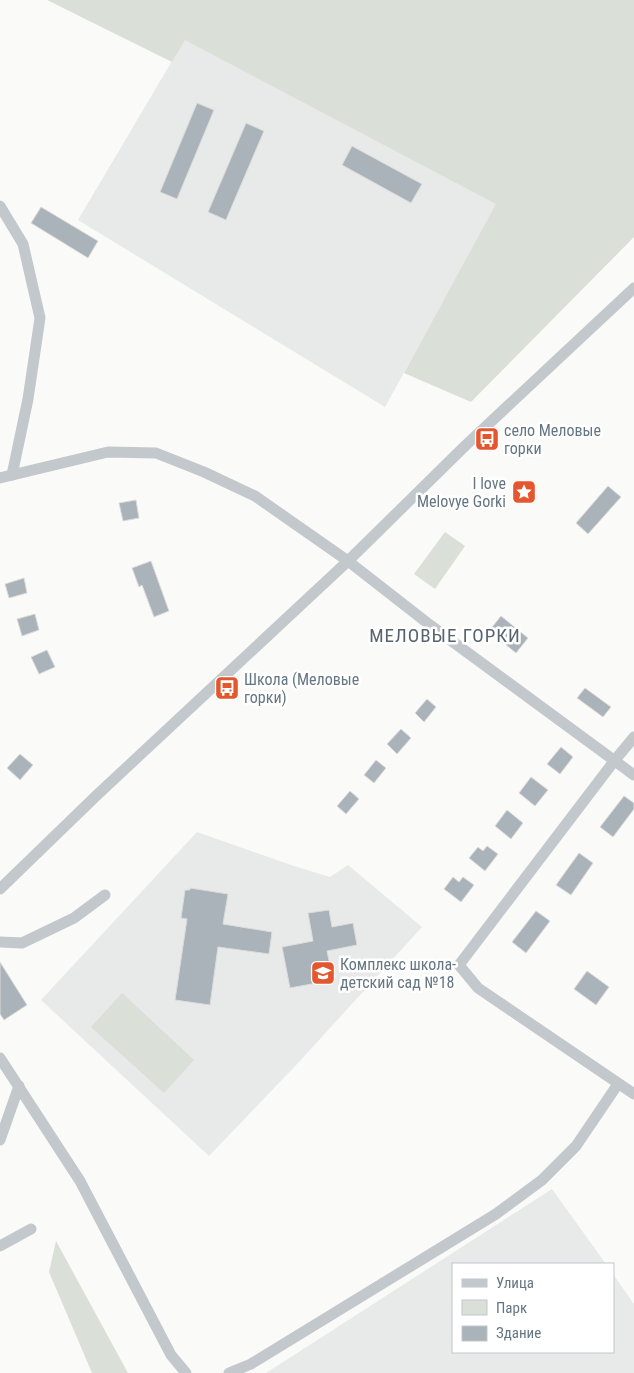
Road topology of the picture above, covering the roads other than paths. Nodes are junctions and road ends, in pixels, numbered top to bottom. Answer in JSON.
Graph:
{"nodes":[{"id":1,"x":0,"y":206,"type":"edge"},
{"id":2,"x":634,"y":288,"type":"edge"},
{"id":3,"x":6,"y":476,"type":"edge"},
{"id":4,"x":348,"y":561,"type":"junction"},
{"id":5,"x":634,"y":738,"type":"edge"},
{"id":6,"x":615,"y":760,"type":"junction"},
{"id":7,"x":634,"y":775,"type":"edge"},
{"id":8,"x":0,"y":889,"type":"edge"},
{"id":9,"x":105,"y":895,"type":"dead end"},
{"id":10,"x":0,"y":942,"type":"edge"},
{"id":11,"x":0,"y":1058,"type":"edge"},
{"id":12,"x":618,"y":1084,"type":"junction"},
{"id":13,"x":19,"y":1086,"type":"junction"},
{"id":14,"x":634,"y":1094,"type":"edge"},
{"id":15,"x":0,"y":1140,"type":"edge"},
{"id":16,"x":31,"y":1229,"type":"dead end"},
{"id":17,"x":0,"y":1246,"type":"edge"},
{"id":18,"x":186,"y":1373,"type":"edge"},
{"id":19,"x":229,"y":1373,"type":"edge"}],
"edges":[{"from":1,"to":3,"type":"street"},
{"from":2,"to":4,"type":"street"},
{"from":3,"to":4,"type":"street"},
{"from":4,"to":6,"type":"street"},
{"from":4,"to":8,"type":"street"},
{"from":5,"to":6,"type":"street"},
{"from":6,"to":7,"type":"street"},
{"from":6,"to":12,"type":"street"},
{"from":9,"to":10,"type":"street"},
{"from":11,"to":13,"type":"street"},
{"from":12,"to":14,"type":"street"},
{"from":12,"to":19,"type":"street"},
{"from":13,"to":15,"type":"street"},
{"from":13,"to":18,"type":"street"},
{"from":16,"to":17,"type":"street"}]}
